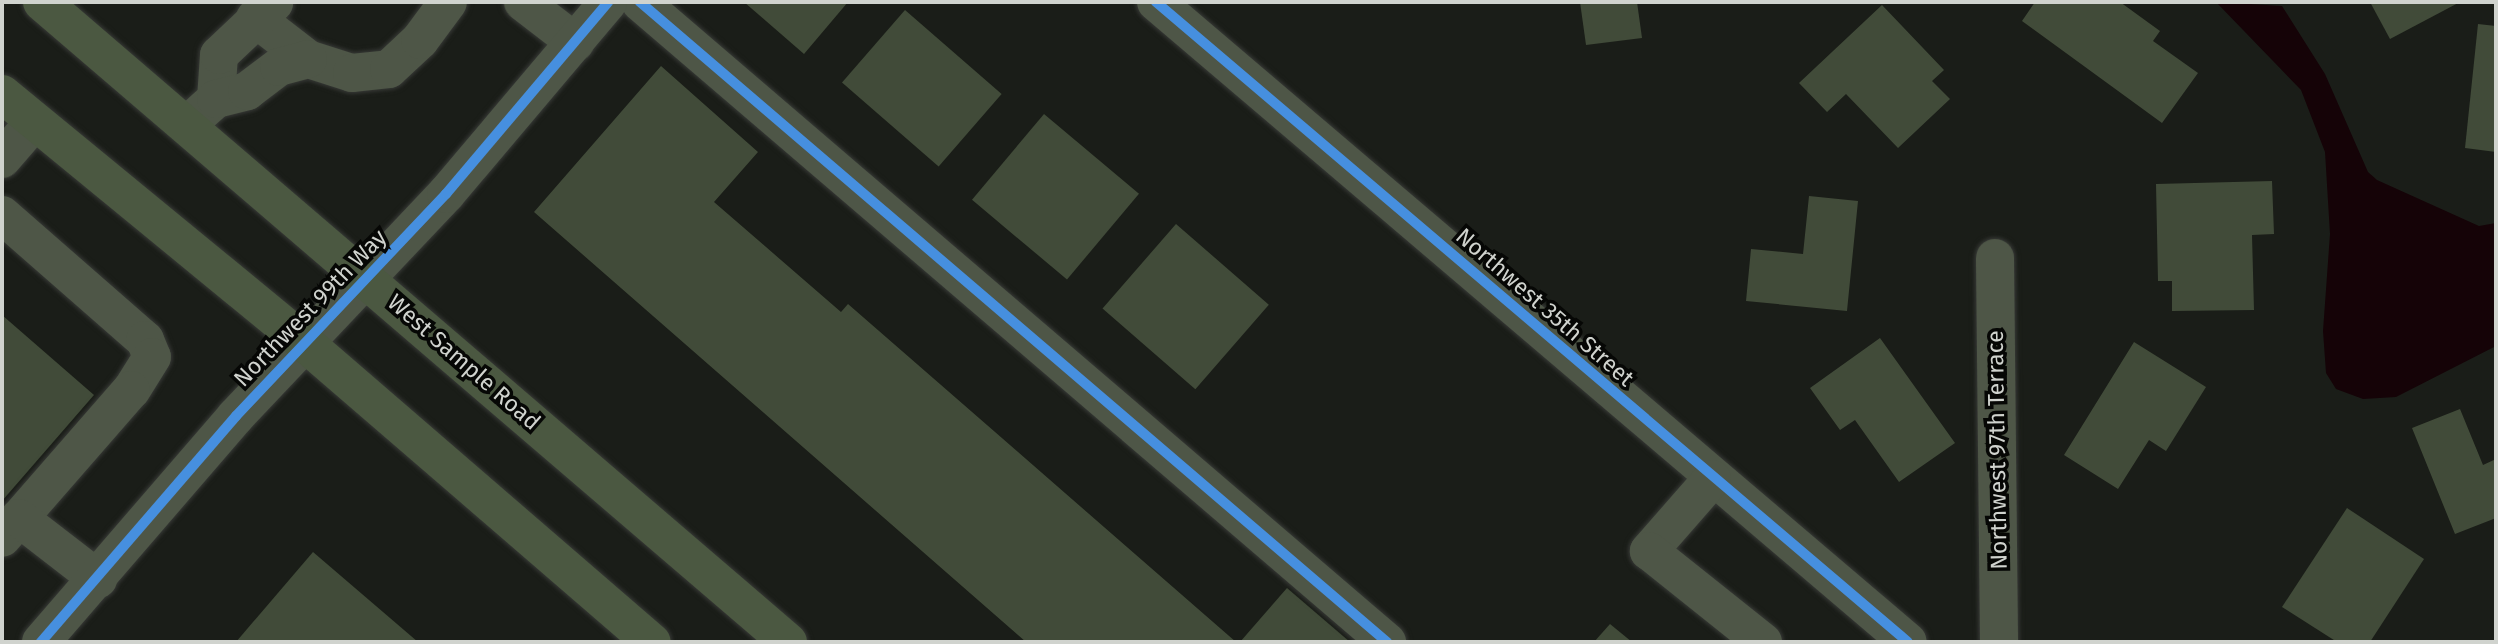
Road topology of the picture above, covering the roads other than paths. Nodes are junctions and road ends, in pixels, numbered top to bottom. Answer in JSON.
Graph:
{"nodes":[{"id":1,"x":42,"y":2,"type":"edge"},
{"id":2,"x":448,"y":2,"type":"edge"},
{"id":3,"x":523,"y":2,"type":"edge"},
{"id":4,"x":608,"y":2,"type":"edge"},
{"id":5,"x":640,"y":2,"type":"edge"},
{"id":6,"x":1156,"y":2,"type":"edge"},
{"id":7,"x":266,"y":10,"type":"edge"},
{"id":8,"x":575,"y":42,"type":"junction"},
{"id":9,"x":308,"y":59,"type":"junction"},
{"id":10,"x":2,"y":94,"type":"edge"},
{"id":11,"x":216,"y":99,"type":"junction"},
{"id":12,"x":34,"y":122,"type":"junction"},
{"id":13,"x":187,"y":125,"type":"junction"},
{"id":14,"x":2,"y":159,"type":"edge"},
{"id":15,"x":2,"y":215,"type":"edge"},
{"id":16,"x":1995,"y":258,"type":"dead end"},
{"id":17,"x":368,"y":278,"type":"junction"},
{"id":18,"x":305,"y":343,"type":"junction"},
{"id":19,"x":1712,"y":479,"type":"junction"},
{"id":20,"x":10,"y":528,"type":"edge"},
{"id":21,"x":98,"y":579,"type":"junction"},
{"id":22,"x":41,"y":642,"type":"edge"},
{"id":23,"x":652,"y":642,"type":"edge"},
{"id":24,"x":788,"y":642,"type":"edge"},
{"id":25,"x":1387,"y":642,"type":"edge"},
{"id":26,"x":1763,"y":642,"type":"edge"},
{"id":27,"x":1908,"y":642,"type":"edge"},
{"id":28,"x":1999,"y":642,"type":"edge"}],
"edges":[{"from":1,"to":13,"type":"main road","name":"West Sample Road"},
{"from":2,"to":9,"type":"street"},
{"from":3,"to":8,"type":"street"},
{"from":4,"to":8,"type":"street","name":"Northwest 99th Way"},
{"from":5,"to":25,"type":"street"},
{"from":6,"to":19,"type":"street","name":"Northwest 35th Street"},
{"from":7,"to":9,"type":"street"},
{"from":7,"to":11,"type":"street"},
{"from":8,"to":17,"type":"street","name":"Northwest 99th Way"},
{"from":9,"to":11,"type":"street"},
{"from":10,"to":12,"type":"main road"},
{"from":11,"to":13,"type":"street"},
{"from":12,"to":14,"type":"street"},
{"from":12,"to":18,"type":"main road"},
{"from":13,"to":17,"type":"main road","name":"West Sample Road"},
{"from":15,"to":20,"type":"street"},
{"from":16,"to":28,"type":"street","name":"Northwest 97th Terrace"},
{"from":17,"to":18,"type":"street","name":"Northwest 99th Way"},
{"from":17,"to":24,"type":"main road","name":"West Sample Road"},
{"from":18,"to":21,"type":"street","name":"Northwest 99th Way"},
{"from":18,"to":23,"type":"main road"},
{"from":19,"to":26,"type":"street"},
{"from":19,"to":27,"type":"street","name":"Northwest 35th Street"},
{"from":20,"to":21,"type":"street"},
{"from":21,"to":22,"type":"street","name":"Northwest 99th Way"}]}
